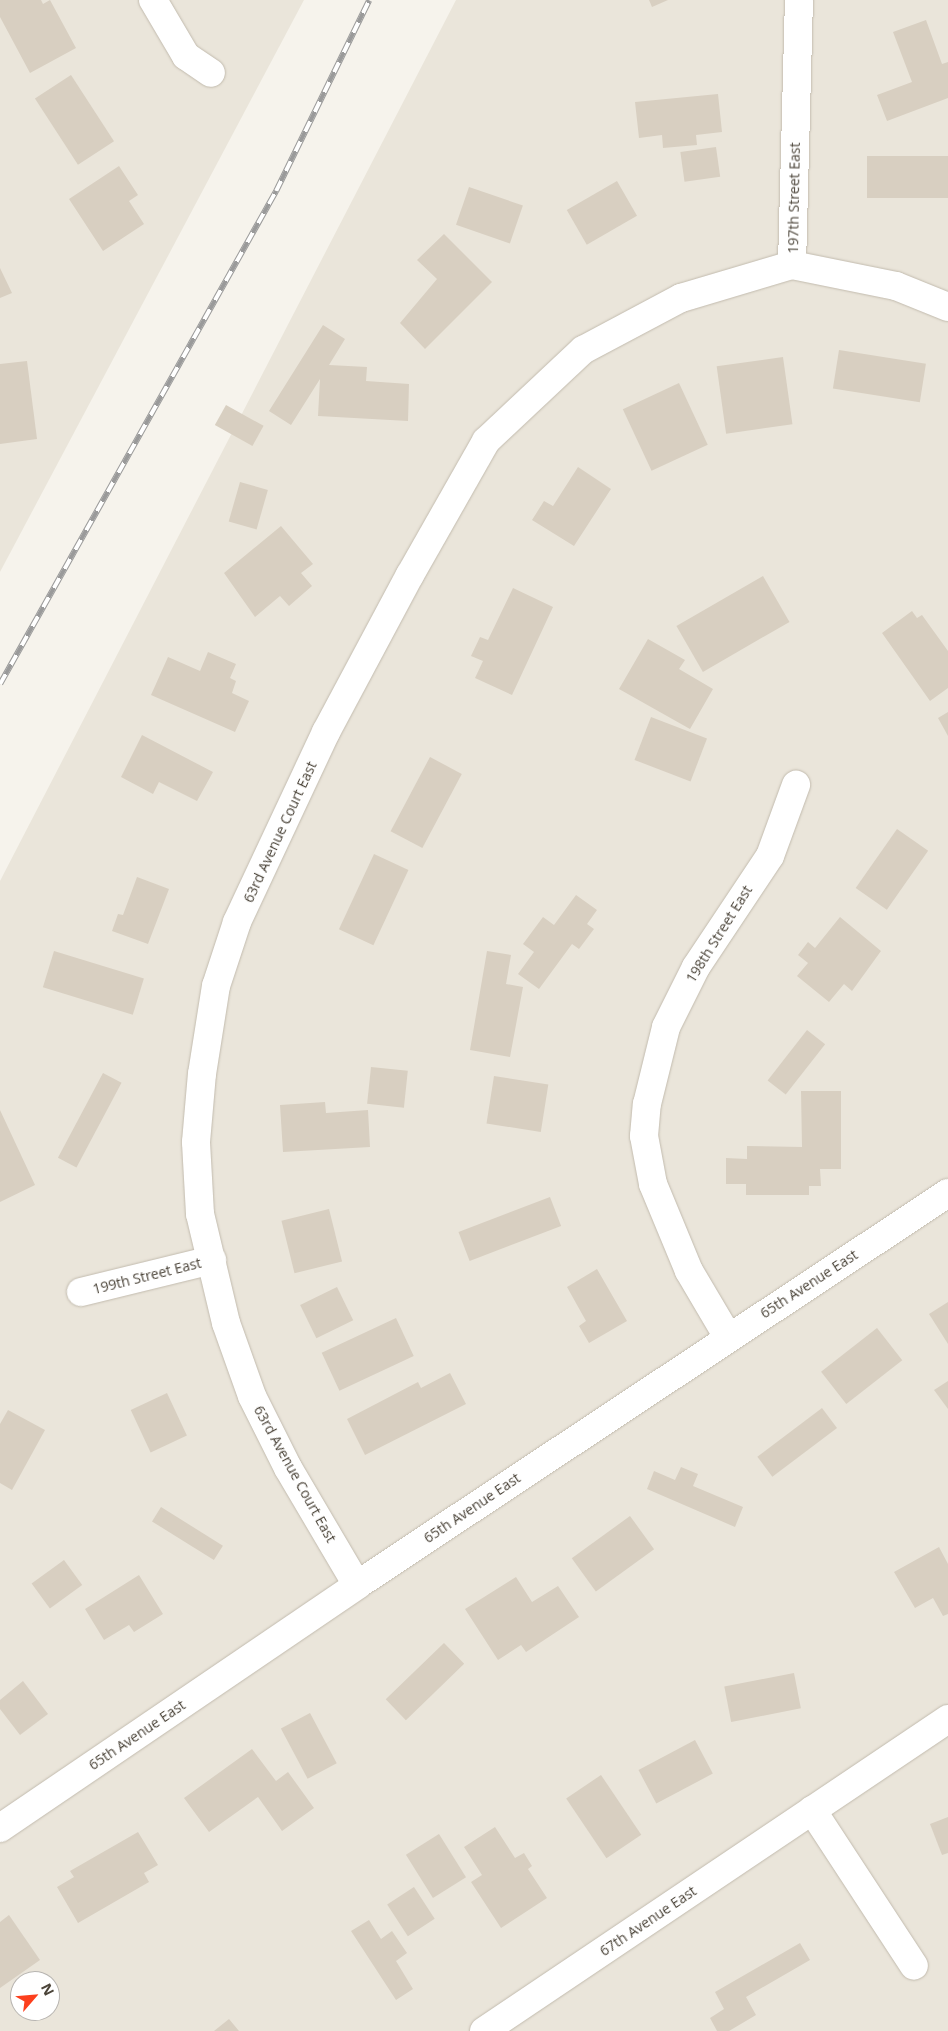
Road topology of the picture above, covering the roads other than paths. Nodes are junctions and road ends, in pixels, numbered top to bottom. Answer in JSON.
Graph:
{"nodes":[{"id":1,"x":153,"y":0,"type":"edge"},
{"id":2,"x":799,"y":0,"type":"edge"},
{"id":3,"x":211,"y":73,"type":"dead end"},
{"id":4,"x":792,"y":265,"type":"junction"},
{"id":5,"x":948,"y":307,"type":"edge"},
{"id":6,"x":796,"y":785,"type":"dead end"},
{"id":7,"x":948,"y":1193,"type":"edge"},
{"id":8,"x":212,"y":1260,"type":"junction"},
{"id":9,"x":81,"y":1292,"type":"dead end"},
{"id":10,"x":728,"y":1337,"type":"junction"},
{"id":11,"x":357,"y":1585,"type":"junction"},
{"id":12,"x":948,"y":1719,"type":"edge"},
{"id":13,"x":812,"y":1810,"type":"junction"},
{"id":14,"x":0,"y":1828,"type":"edge"},
{"id":15,"x":914,"y":1966,"type":"dead end"},
{"id":16,"x":484,"y":2031,"type":"edge"}],
"edges":[{"from":1,"to":3,"type":"street"},
{"from":2,"to":4,"type":"street","name":"197th Street East"},
{"from":4,"to":5,"type":"street","name":"197th Street East"},
{"from":4,"to":8,"type":"street","name":"63rd Avenue Court East"},
{"from":6,"to":10,"type":"street","name":"198th Street East"},
{"from":7,"to":10,"type":"street","name":"65th Avenue East"},
{"from":8,"to":9,"type":"street","name":"199th Street East"},
{"from":8,"to":11,"type":"street","name":"63rd Avenue Court East"},
{"from":10,"to":11,"type":"street","name":"65th Avenue East"},
{"from":11,"to":14,"type":"street","name":"65th Avenue East"},
{"from":12,"to":13,"type":"street","name":"67th Avenue East"},
{"from":13,"to":15,"type":"street"},
{"from":13,"to":16,"type":"street","name":"67th Avenue East"}]}
